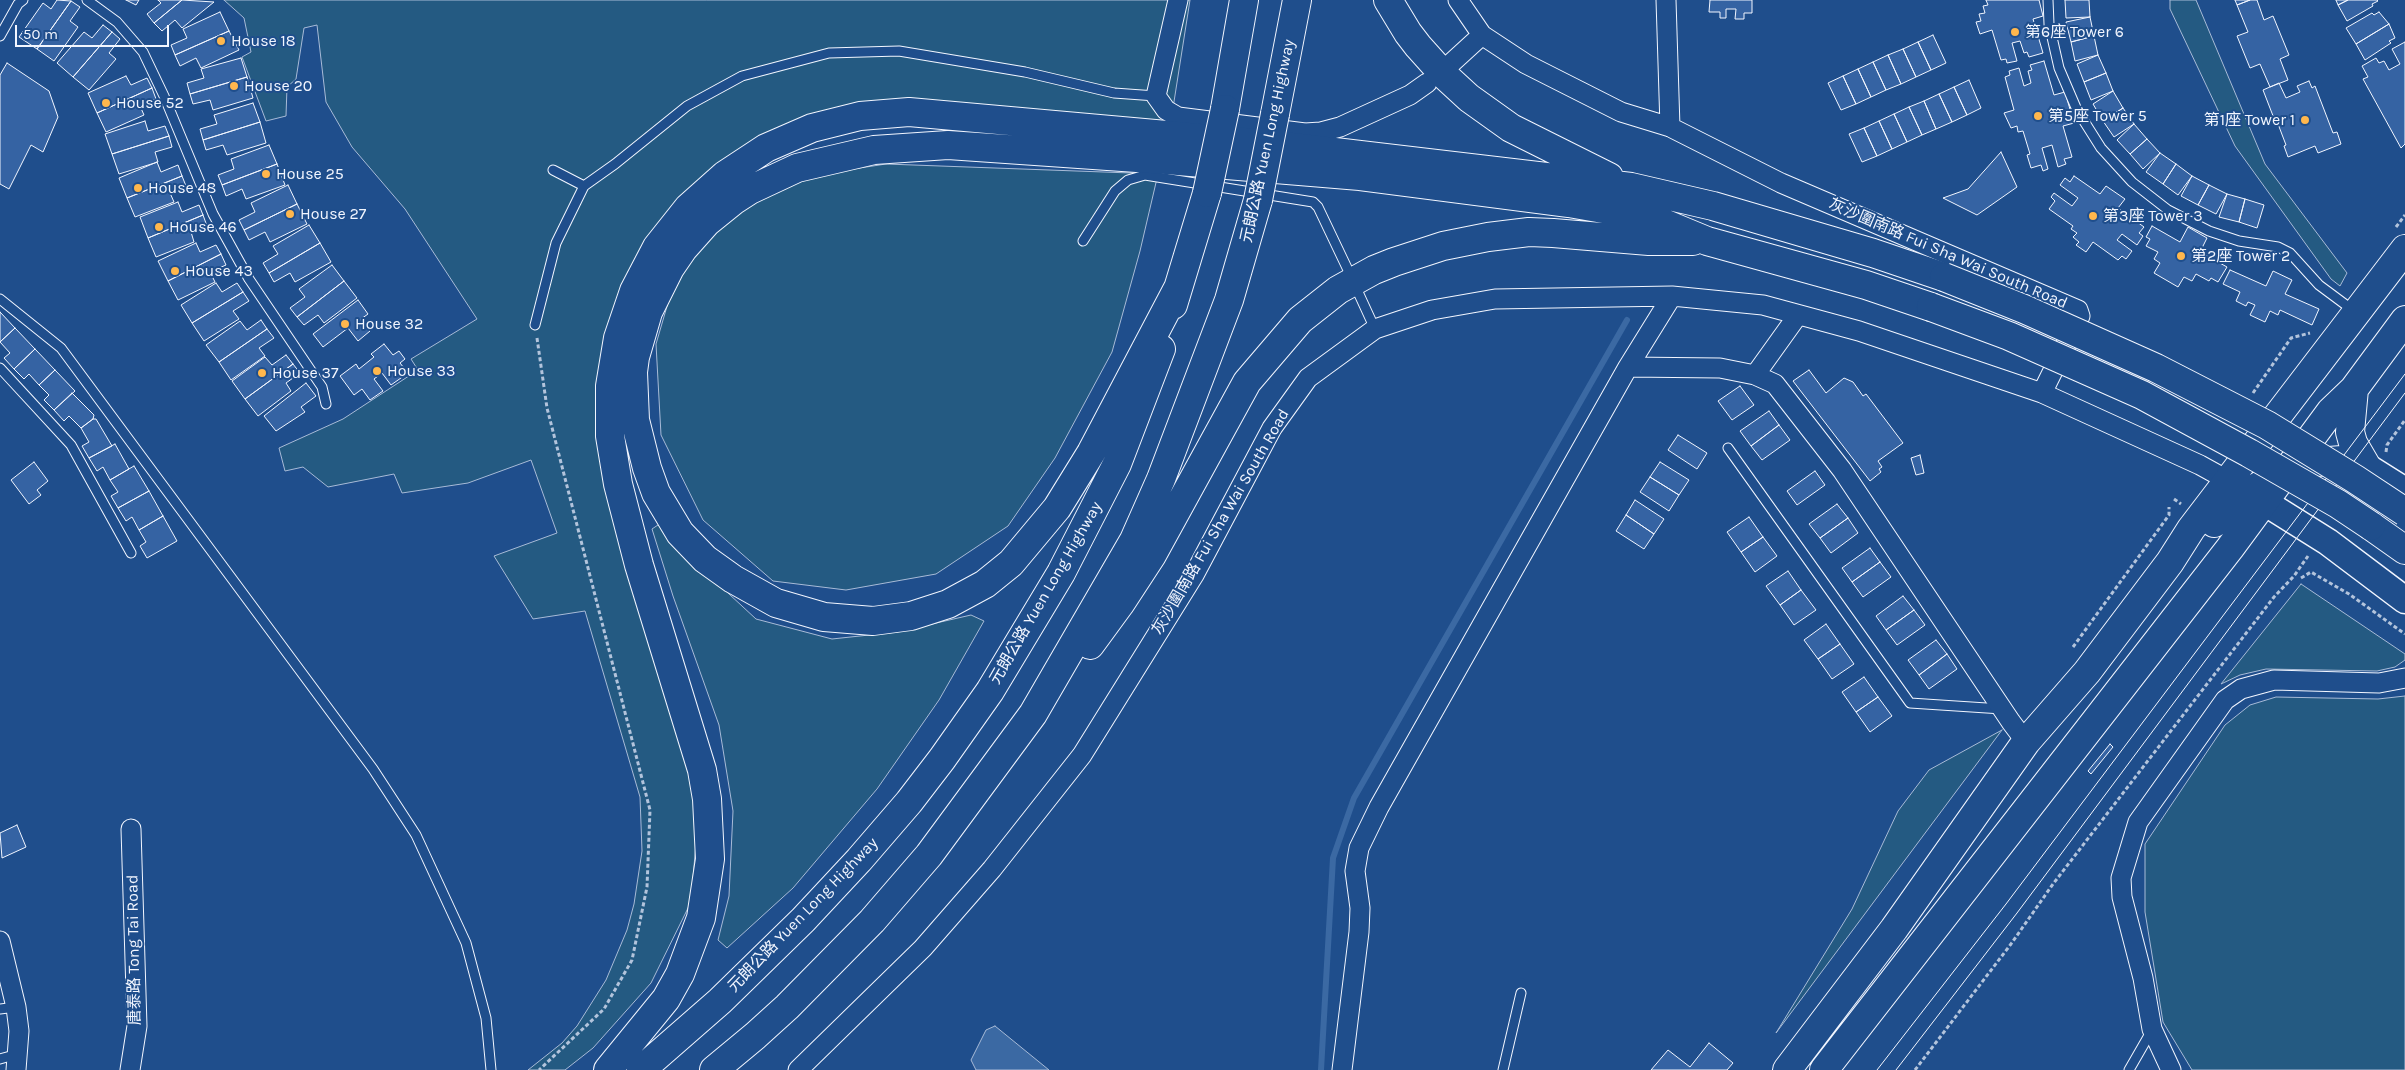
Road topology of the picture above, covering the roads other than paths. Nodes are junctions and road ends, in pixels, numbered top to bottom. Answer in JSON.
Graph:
{"nodes":[{"id":1,"x":23,"y":0,"type":"edge"},
{"id":2,"x":87,"y":0,"type":"edge"},
{"id":3,"x":1178,"y":0,"type":"edge"},
{"id":4,"x":1244,"y":0,"type":"edge"},
{"id":5,"x":1297,"y":0,"type":"edge"},
{"id":6,"x":1388,"y":0,"type":"edge"},
{"id":7,"x":1458,"y":0,"type":"edge"},
{"id":8,"x":1666,"y":0,"type":"edge"},
{"id":9,"x":2048,"y":0,"type":"edge"},
{"id":10,"x":1482,"y":35,"type":"junction"},
{"id":11,"x":0,"y":36,"type":"edge"},
{"id":12,"x":1448,"y":67,"type":"dead end"},
{"id":13,"x":1427,"y":83,"type":"dead end"},
{"id":14,"x":1156,"y":96,"type":"junction"},
{"id":15,"x":1670,"y":127,"type":"junction"},
{"id":16,"x":553,"y":170,"type":"dead end"},
{"id":17,"x":584,"y":186,"type":"junction"},
{"id":18,"x":1631,"y":187,"type":"junction"},
{"id":19,"x":1083,"y":241,"type":"dead end"},
{"id":20,"x":1707,"y":241,"type":"junction"},
{"id":21,"x":2405,"y":249,"type":"edge"},
{"id":22,"x":1348,"y":270,"type":"dead end"},
{"id":23,"x":1178,"y":288,"type":"junction"},
{"id":24,"x":1358,"y":292,"type":"dead end"},
{"id":25,"x":1672,"y":296,"type":"junction"},
{"id":26,"x":0,"y":299,"type":"edge"},
{"id":27,"x":2356,"y":312,"type":"junction"},
{"id":28,"x":1798,"y":315,"type":"junction"},
{"id":29,"x":2405,"y":320,"type":"edge"},
{"id":30,"x":536,"y":325,"type":"road end"},
{"id":31,"x":1375,"y":329,"type":"junction"},
{"id":32,"x":1628,"y":367,"type":"junction"},
{"id":33,"x":0,"y":368,"type":"edge"},
{"id":34,"x":1755,"y":375,"type":"junction"},
{"id":35,"x":2354,"y":389,"type":"junction"},
{"id":36,"x":2042,"y":394,"type":"junction"},
{"id":37,"x":326,"y":404,"type":"dead end"},
{"id":38,"x":1728,"y":448,"type":"dead end"},
{"id":39,"x":2377,"y":459,"type":"junction"},
{"id":40,"x":2287,"y":469,"type":"junction"},
{"id":41,"x":2246,"y":491,"type":"junction"},
{"id":42,"x":2405,"y":491,"type":"edge"},
{"id":43,"x":2405,"y":512,"type":"edge"},
{"id":44,"x":2405,"y":550,"type":"edge"},
{"id":45,"x":131,"y":553,"type":"dead end"},
{"id":46,"x":2405,"y":600,"type":"edge"},
{"id":47,"x":2405,"y":678,"type":"edge"},
{"id":48,"x":2002,"y":709,"type":"junction"},
{"id":49,"x":1033,"y":714,"type":"junction"},
{"id":50,"x":2026,"y":742,"type":"junction"},
{"id":51,"x":131,"y":829,"type":"dead end"},
{"id":52,"x":0,"y":941,"type":"edge"},
{"id":53,"x":1521,"y":993,"type":"dead end"},
{"id":54,"x":8,"y":1008,"type":"edge"},
{"id":55,"x":2152,"y":1029,"type":"junction"},
{"id":56,"x":0,"y":1059,"type":"edge"},
{"id":57,"x":17,"y":1062,"type":"edge"},
{"id":58,"x":130,"y":1070,"type":"edge"},
{"id":59,"x":491,"y":1070,"type":"edge"},
{"id":60,"x":608,"y":1070,"type":"edge"},
{"id":61,"x":641,"y":1070,"type":"edge"},
{"id":62,"x":714,"y":1070,"type":"edge"},
{"id":63,"x":798,"y":1070,"type":"edge"},
{"id":64,"x":1342,"y":1070,"type":"edge"},
{"id":65,"x":1503,"y":1070,"type":"edge"},
{"id":66,"x":1787,"y":1070,"type":"edge"},
{"id":67,"x":1824,"y":1070,"type":"edge"},
{"id":68,"x":2129,"y":1070,"type":"edge"},
{"id":69,"x":2171,"y":1070,"type":"edge"}],
"edges":[{"from":1,"to":11,"type":"lane"},
{"from":2,"to":37,"type":"lane"},
{"from":3,"to":14,"type":"street"},
{"from":4,"to":23,"type":"main road","name":"元朗公路 Yuen Long Highway","bridge":true},
{"from":5,"to":49,"type":"main road","name":"元朗公路 Yuen Long Highway","bridge":true},
{"from":6,"to":18,"type":"main road"},
{"from":7,"to":10,"type":"street"},
{"from":8,"to":15,"type":"street"},
{"from":9,"to":27,"type":"lane"},
{"from":10,"to":12,"type":"street"},
{"from":10,"to":15,"type":"street","name":"灰沙圍南路 Fui Sha Wai South Road"},
{"from":13,"to":14,"type":"street"},
{"from":14,"to":17,"type":"lane"},
{"from":15,"to":36,"type":"street","name":"灰沙圍南路 Fui Sha Wai South Road"},
{"from":16,"to":17,"type":"lane"},
{"from":17,"to":30,"type":"lane"},
{"from":18,"to":43,"type":"main road","bridge":true},
{"from":18,"to":60,"type":"main road"},
{"from":19,"to":22,"type":"lane"},
{"from":20,"to":23,"type":"main road"},
{"from":20,"to":44,"type":"main road","bridge":true},
{"from":20,"to":49,"type":"main road"},
{"from":21,"to":27,"type":"main road"},
{"from":23,"to":61,"type":"main road","name":"元朗公路 Yuen Long Highway"},
{"from":24,"to":31,"type":"lane"},
{"from":25,"to":28,"type":"street","name":"灰沙圍南路 Fui Sha Wai South Road"},
{"from":25,"to":31,"type":"street","name":"灰沙圍南路 Fui Sha Wai South Road"},
{"from":25,"to":32,"type":"street"},
{"from":26,"to":59,"type":"lane"},
{"from":27,"to":41,"type":"main road"},
{"from":28,"to":34,"type":"street"},
{"from":28,"to":36,"type":"street","name":"灰沙圍南路 Fui Sha Wai South Road"},
{"from":29,"to":35,"type":"main road"},
{"from":31,"to":63,"type":"street","name":"灰沙圍南路 Fui Sha Wai South Road"},
{"from":32,"to":34,"type":"street"},
{"from":32,"to":64,"type":"street"},
{"from":33,"to":45,"type":"lane"},
{"from":34,"to":48,"type":"street"},
{"from":35,"to":39,"type":"main road"},
{"from":35,"to":40,"type":"main road"},
{"from":36,"to":41,"type":"street"},
{"from":38,"to":48,"type":"lane"},
{"from":39,"to":40,"type":"main road"},
{"from":39,"to":42,"type":"main road"},
{"from":40,"to":41,"type":"main road"},
{"from":41,"to":46,"type":"main road"},
{"from":41,"to":50,"type":"main road"},
{"from":41,"to":67,"type":"main road"},
{"from":47,"to":55,"type":"street"},
{"from":48,"to":50,"type":"street"},
{"from":49,"to":62,"type":"main road","name":"元朗公路 Yuen Long Highway"},
{"from":50,"to":66,"type":"main road"},
{"from":51,"to":58,"type":"street","name":"唐泰路 Tong Tai Road"},
{"from":52,"to":54,"type":"street"},
{"from":53,"to":65,"type":"lane"},
{"from":54,"to":57,"type":"street"},
{"from":55,"to":68,"type":"lane"},
{"from":55,"to":69,"type":"street"},
{"from":56,"to":57,"type":"lane"}]}
